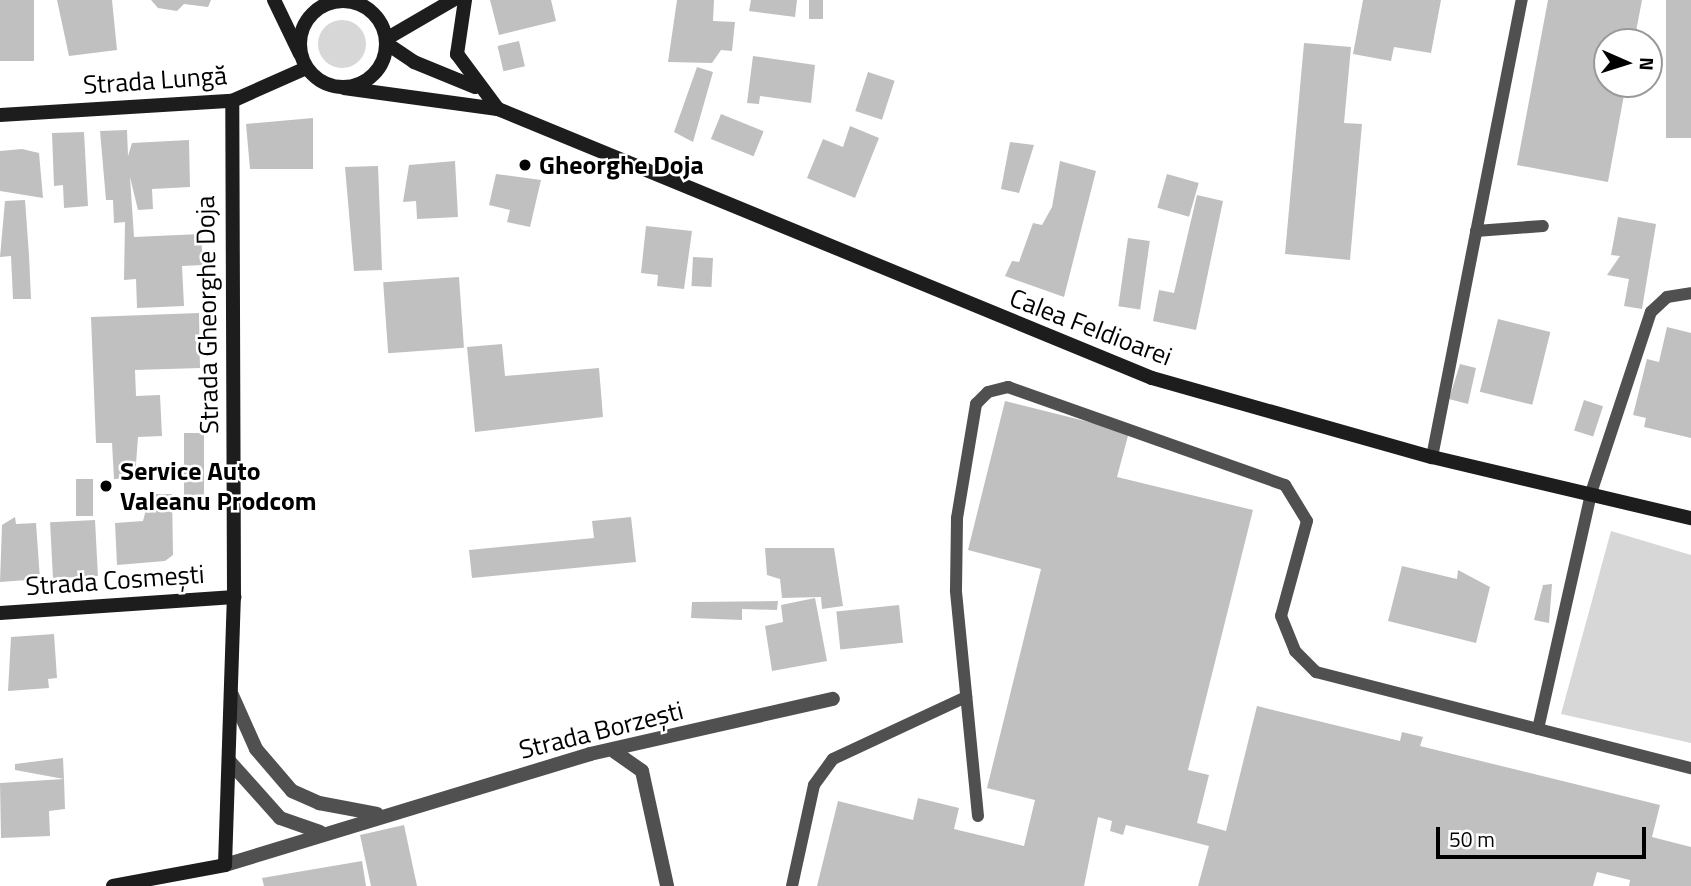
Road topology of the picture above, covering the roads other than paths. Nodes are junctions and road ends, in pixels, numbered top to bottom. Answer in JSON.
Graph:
{"nodes":[{"id":1,"x":274,"y":0,"type":"edge"},
{"id":2,"x":453,"y":0,"type":"edge"},
{"id":3,"x":465,"y":0,"type":"edge"},
{"id":4,"x":1522,"y":0,"type":"edge"},
{"id":5,"x":357,"y":1,"type":"edge"},
{"id":6,"x":386,"y":41,"type":"junction"},
{"id":7,"x":303,"y":61,"type":"junction"},
{"id":8,"x":344,"y":88,"type":"junction"},
{"id":9,"x":479,"y":89,"type":"junction"},
{"id":10,"x":232,"y":100,"type":"junction"},
{"id":11,"x":498,"y":108,"type":"junction"},
{"id":12,"x":0,"y":115,"type":"edge"},
{"id":13,"x":1543,"y":226,"type":"dead end"},
{"id":14,"x":1476,"y":231,"type":"junction"},
{"id":15,"x":1691,"y":293,"type":"edge"},
{"id":16,"x":1432,"y":457,"type":"junction"},
{"id":17,"x":1591,"y":493,"type":"junction"},
{"id":18,"x":1691,"y":518,"type":"edge"},
{"id":19,"x":234,"y":597,"type":"junction"},
{"id":20,"x":0,"y":613,"type":"edge"},
{"id":21,"x":232,"y":695,"type":"junction"},
{"id":22,"x":967,"y":697,"type":"junction"},
{"id":23,"x":833,"y":699,"type":"dead end"},
{"id":24,"x":1538,"y":729,"type":"junction"},
{"id":25,"x":614,"y":752,"type":"junction"},
{"id":26,"x":230,"y":762,"type":"junction"},
{"id":27,"x":1691,"y":768,"type":"edge"},
{"id":28,"x":382,"y":814,"type":"junction"},
{"id":29,"x":978,"y":816,"type":"dead end"},
{"id":30,"x":328,"y":832,"type":"junction"},
{"id":31,"x":225,"y":865,"type":"junction"},
{"id":32,"x":113,"y":886,"type":"edge"},
{"id":33,"x":667,"y":886,"type":"edge"},
{"id":34,"x":792,"y":886,"type":"edge"}],
"edges":[{"from":1,"to":7,"type":"main road"},
{"from":2,"to":6,"type":"main road"},
{"from":3,"to":9,"type":"main road"},
{"from":4,"to":14,"type":"lane"},
{"from":5,"to":6,"type":"main road"},
{"from":5,"to":7,"type":"main road"},
{"from":6,"to":8,"type":"main road"},
{"from":6,"to":9,"type":"main road","name":"Calea Feldioarei"},
{"from":7,"to":8,"type":"main road"},
{"from":7,"to":10,"type":"main road","name":"Strada Lungă"},
{"from":8,"to":11,"type":"main road","name":"Calea Feldioarei"},
{"from":9,"to":11,"type":"main road","name":"Calea Feldioarei"},
{"from":10,"to":12,"type":"main road","name":"Strada Lungă"},
{"from":10,"to":19,"type":"main road","name":"Strada Gheorghe Doja"},
{"from":11,"to":16,"type":"main road","name":"Calea Feldioarei"},
{"from":13,"to":14,"type":"lane"},
{"from":14,"to":16,"type":"lane"},
{"from":15,"to":17,"type":"lane"},
{"from":16,"to":17,"type":"main road","name":"Calea Feldioarei"},
{"from":17,"to":18,"type":"main road","name":"Calea Feldioarei"},
{"from":17,"to":24,"type":"lane"},
{"from":19,"to":20,"type":"main road","name":"Strada Cosmești"},
{"from":19,"to":21,"type":"main road","name":"Strada Gheorghe Doja"},
{"from":21,"to":26,"type":"main road","name":"Strada Gheorghe Doja"},
{"from":21,"to":28,"type":"street","name":"Strada Borzești"},
{"from":22,"to":24,"type":"lane"},
{"from":22,"to":29,"type":"lane"},
{"from":22,"to":34,"type":"lane"},
{"from":23,"to":25,"type":"street","name":"Strada Borzești"},
{"from":24,"to":27,"type":"lane"},
{"from":25,"to":28,"type":"street","name":"Strada Borzești"},
{"from":25,"to":33,"type":"street"},
{"from":26,"to":30,"type":"street"},
{"from":26,"to":31,"type":"main road","name":"Strada Gheorghe Doja"},
{"from":28,"to":30,"type":"street","name":"Strada Borzești"},
{"from":30,"to":31,"type":"street","name":"Strada Borzești"},
{"from":31,"to":32,"type":"main road","name":"Strada Borzești"}]}
